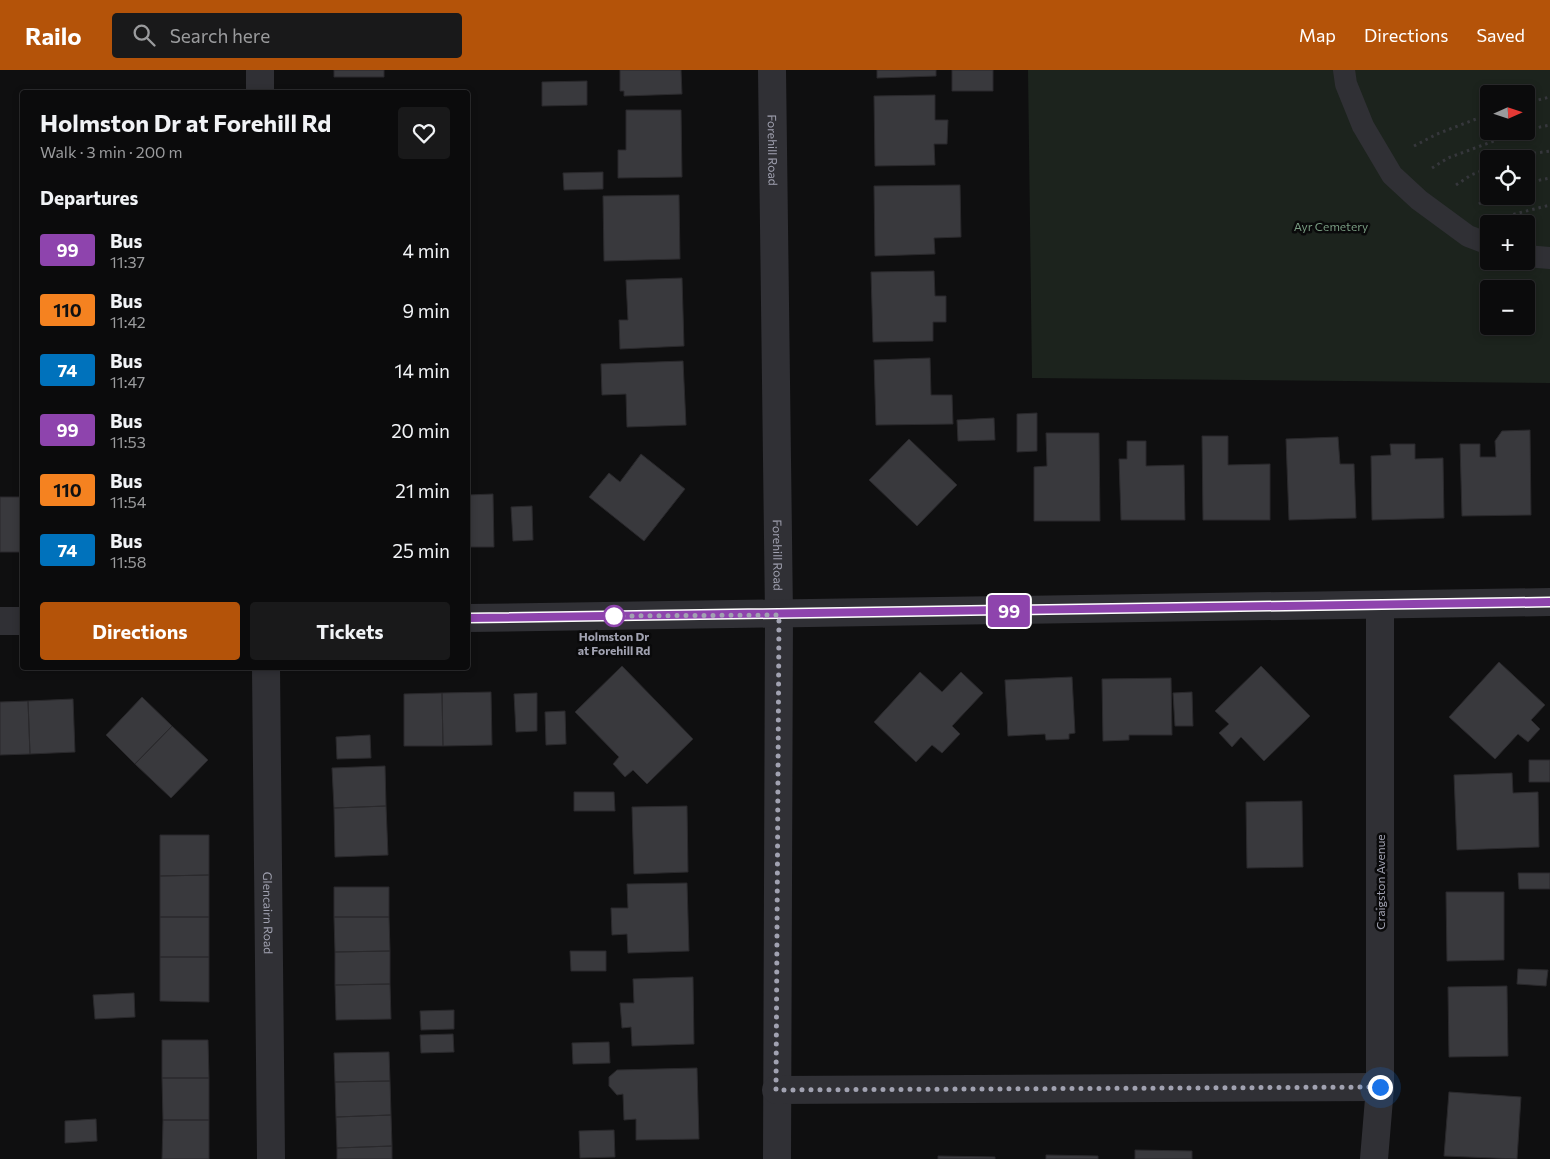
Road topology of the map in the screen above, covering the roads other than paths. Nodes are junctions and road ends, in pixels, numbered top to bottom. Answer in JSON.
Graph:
{"nodes":[{"id":1,"x":260,"y":70,"type":"edge"},
{"id":2,"x":772,"y":70,"type":"edge"},
{"id":3,"x":1344,"y":70,"type":"edge"},
{"id":4,"x":260,"y":90,"type":"edge"},
{"id":5,"x":1480,"y":241,"type":"edge"},
{"id":6,"x":1535,"y":257,"type":"edge"},
{"id":7,"x":1550,"y":258,"type":"edge"},
{"id":8,"x":1550,"y":602,"type":"edge"},
{"id":9,"x":1380,"y":604,"type":"junction"},
{"id":10,"x":779,"y":615,"type":"junction"},
{"id":11,"x":470,"y":618,"type":"edge"},
{"id":12,"x":0,"y":621,"type":"edge"},
{"id":13,"x":20,"y":621,"type":"edge"},
{"id":14,"x":266,"y":670,"type":"edge"},
{"id":15,"x":1380,"y":1087,"type":"junction"},
{"id":16,"x":776,"y":1090,"type":"junction"},
{"id":17,"x":271,"y":1159,"type":"edge"},
{"id":18,"x":777,"y":1159,"type":"edge"},
{"id":19,"x":1374,"y":1159,"type":"edge"}],
"edges":[{"from":1,"to":4,"type":"street"},
{"from":2,"to":10,"type":"street","name":"Forehill Road"},
{"from":3,"to":5,"type":"lane"},
{"from":6,"to":7,"type":"lane"},
{"from":8,"to":9,"type":"street"},
{"from":9,"to":10,"type":"street"},
{"from":9,"to":15,"type":"street","name":"Craigston Avenue"},
{"from":10,"to":11,"type":"street"},
{"from":10,"to":16,"type":"street","name":"Forehill Road"},
{"from":12,"to":13,"type":"street"},
{"from":14,"to":17,"type":"street","name":"Glencairn Road"},
{"from":15,"to":16,"type":"street"},
{"from":15,"to":19,"type":"street","name":"Craigston Avenue"},
{"from":16,"to":18,"type":"street","name":"Forehill Road"}]}
